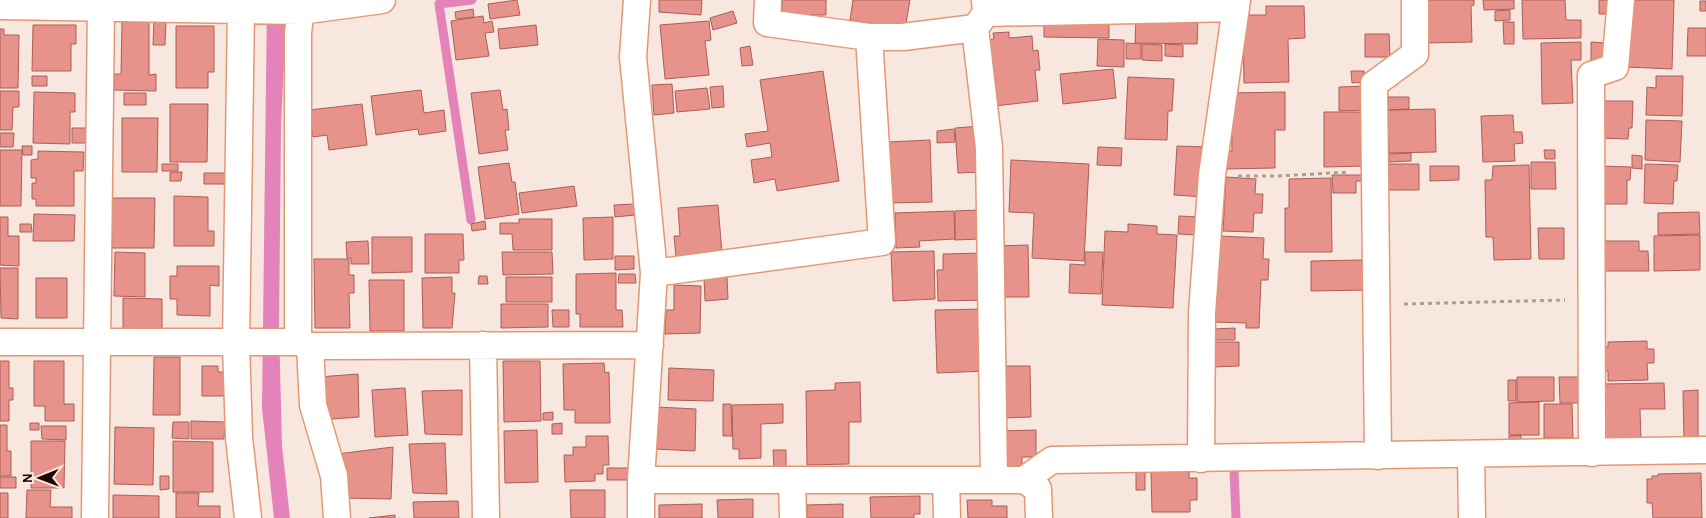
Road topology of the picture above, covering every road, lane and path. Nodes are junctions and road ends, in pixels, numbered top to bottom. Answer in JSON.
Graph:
{"nodes":[{"id":1,"x":382,"y":0,"type":"edge"},
{"id":2,"x":637,"y":0,"type":"edge"},
{"id":3,"x":768,"y":0,"type":"edge"},
{"id":4,"x":1415,"y":0,"type":"edge"},
{"id":5,"x":1621,"y":0,"type":"edge"},
{"id":6,"x":1236,"y":4,"type":"edge"},
{"id":7,"x":0,"y":6,"type":"edge"},
{"id":8,"x":102,"y":7,"type":"junction"},
{"id":9,"x":254,"y":7,"type":"edge"},
{"id":10,"x":298,"y":7,"type":"edge"},
{"id":11,"x":982,"y":14,"type":"edge"},
{"id":12,"x":869,"y":37,"type":"junction"},
{"id":13,"x":1375,"y":170,"type":"junction"},
{"id":14,"x":1212,"y":175,"type":"junction"},
{"id":15,"x":654,"y":273,"type":"junction"},
{"id":16,"x":1590,"y":299,"type":"junction"},
{"id":17,"x":1376,"y":305,"type":"junction"},
{"id":18,"x":0,"y":342,"type":"edge"},
{"id":19,"x":97,"y":343,"type":"junction"},
{"id":20,"x":278,"y":343,"type":"junction"},
{"id":21,"x":483,"y":345,"type":"junction"},
{"id":22,"x":650,"y":345,"type":"junction"},
{"id":23,"x":1706,"y":450,"type":"edge"},
{"id":24,"x":1592,"y":453,"type":"junction"},
{"id":25,"x":1471,"y":455,"type":"junction"},
{"id":26,"x":1378,"y":456,"type":"junction"},
{"id":27,"x":1201,"y":459,"type":"junction"},
{"id":28,"x":641,"y":480,"type":"junction"},
{"id":29,"x":792,"y":480,"type":"junction"},
{"id":30,"x":946,"y":480,"type":"junction"},
{"id":31,"x":994,"y":480,"type":"junction"},
{"id":32,"x":1024,"y":480,"type":"junction"},
{"id":33,"x":95,"y":518,"type":"edge"},
{"id":34,"x":248,"y":518,"type":"edge"},
{"id":35,"x":337,"y":518,"type":"edge"},
{"id":36,"x":486,"y":518,"type":"edge"},
{"id":37,"x":641,"y":518,"type":"edge"},
{"id":38,"x":793,"y":518,"type":"edge"},
{"id":39,"x":947,"y":518,"type":"edge"},
{"id":40,"x":1038,"y":518,"type":"edge"},
{"id":41,"x":1472,"y":518,"type":"edge"}],
"edges":[{"from":1,"to":10,"type":"street"},
{"from":2,"to":15,"type":"street"},
{"from":3,"to":12,"type":"street"},
{"from":4,"to":13,"type":"street"},
{"from":5,"to":16,"type":"street"},
{"from":6,"to":11,"type":"street"},
{"from":6,"to":14,"type":"street"},
{"from":7,"to":8,"type":"street"},
{"from":8,"to":9,"type":"street"},
{"from":8,"to":19,"type":"street"},
{"from":9,"to":10,"type":"street"},
{"from":9,"to":20,"type":"street"},
{"from":10,"to":20,"type":"street"},
{"from":11,"to":12,"type":"street"},
{"from":11,"to":31,"type":"street"},
{"from":12,"to":15,"type":"street"},
{"from":13,"to":14,"type":"path"},
{"from":13,"to":17,"type":"street"},
{"from":14,"to":27,"type":"street"},
{"from":15,"to":22,"type":"street"},
{"from":16,"to":17,"type":"path"},
{"from":16,"to":24,"type":"street"},
{"from":17,"to":26,"type":"street"},
{"from":18,"to":19,"type":"street"},
{"from":19,"to":20,"type":"street"},
{"from":19,"to":33,"type":"street"},
{"from":20,"to":21,"type":"street"},
{"from":20,"to":34,"type":"street"},
{"from":20,"to":35,"type":"street"},
{"from":21,"to":22,"type":"street"},
{"from":21,"to":36,"type":"street"},
{"from":22,"to":28,"type":"street"},
{"from":23,"to":24,"type":"street"},
{"from":24,"to":25,"type":"street"},
{"from":25,"to":26,"type":"street"},
{"from":25,"to":41,"type":"street"},
{"from":26,"to":27,"type":"street"},
{"from":27,"to":32,"type":"street"},
{"from":28,"to":29,"type":"street"},
{"from":28,"to":37,"type":"street"},
{"from":29,"to":30,"type":"street"},
{"from":29,"to":38,"type":"street"},
{"from":30,"to":31,"type":"street"},
{"from":30,"to":39,"type":"street"},
{"from":31,"to":32,"type":"street"},
{"from":32,"to":40,"type":"street"}]}
